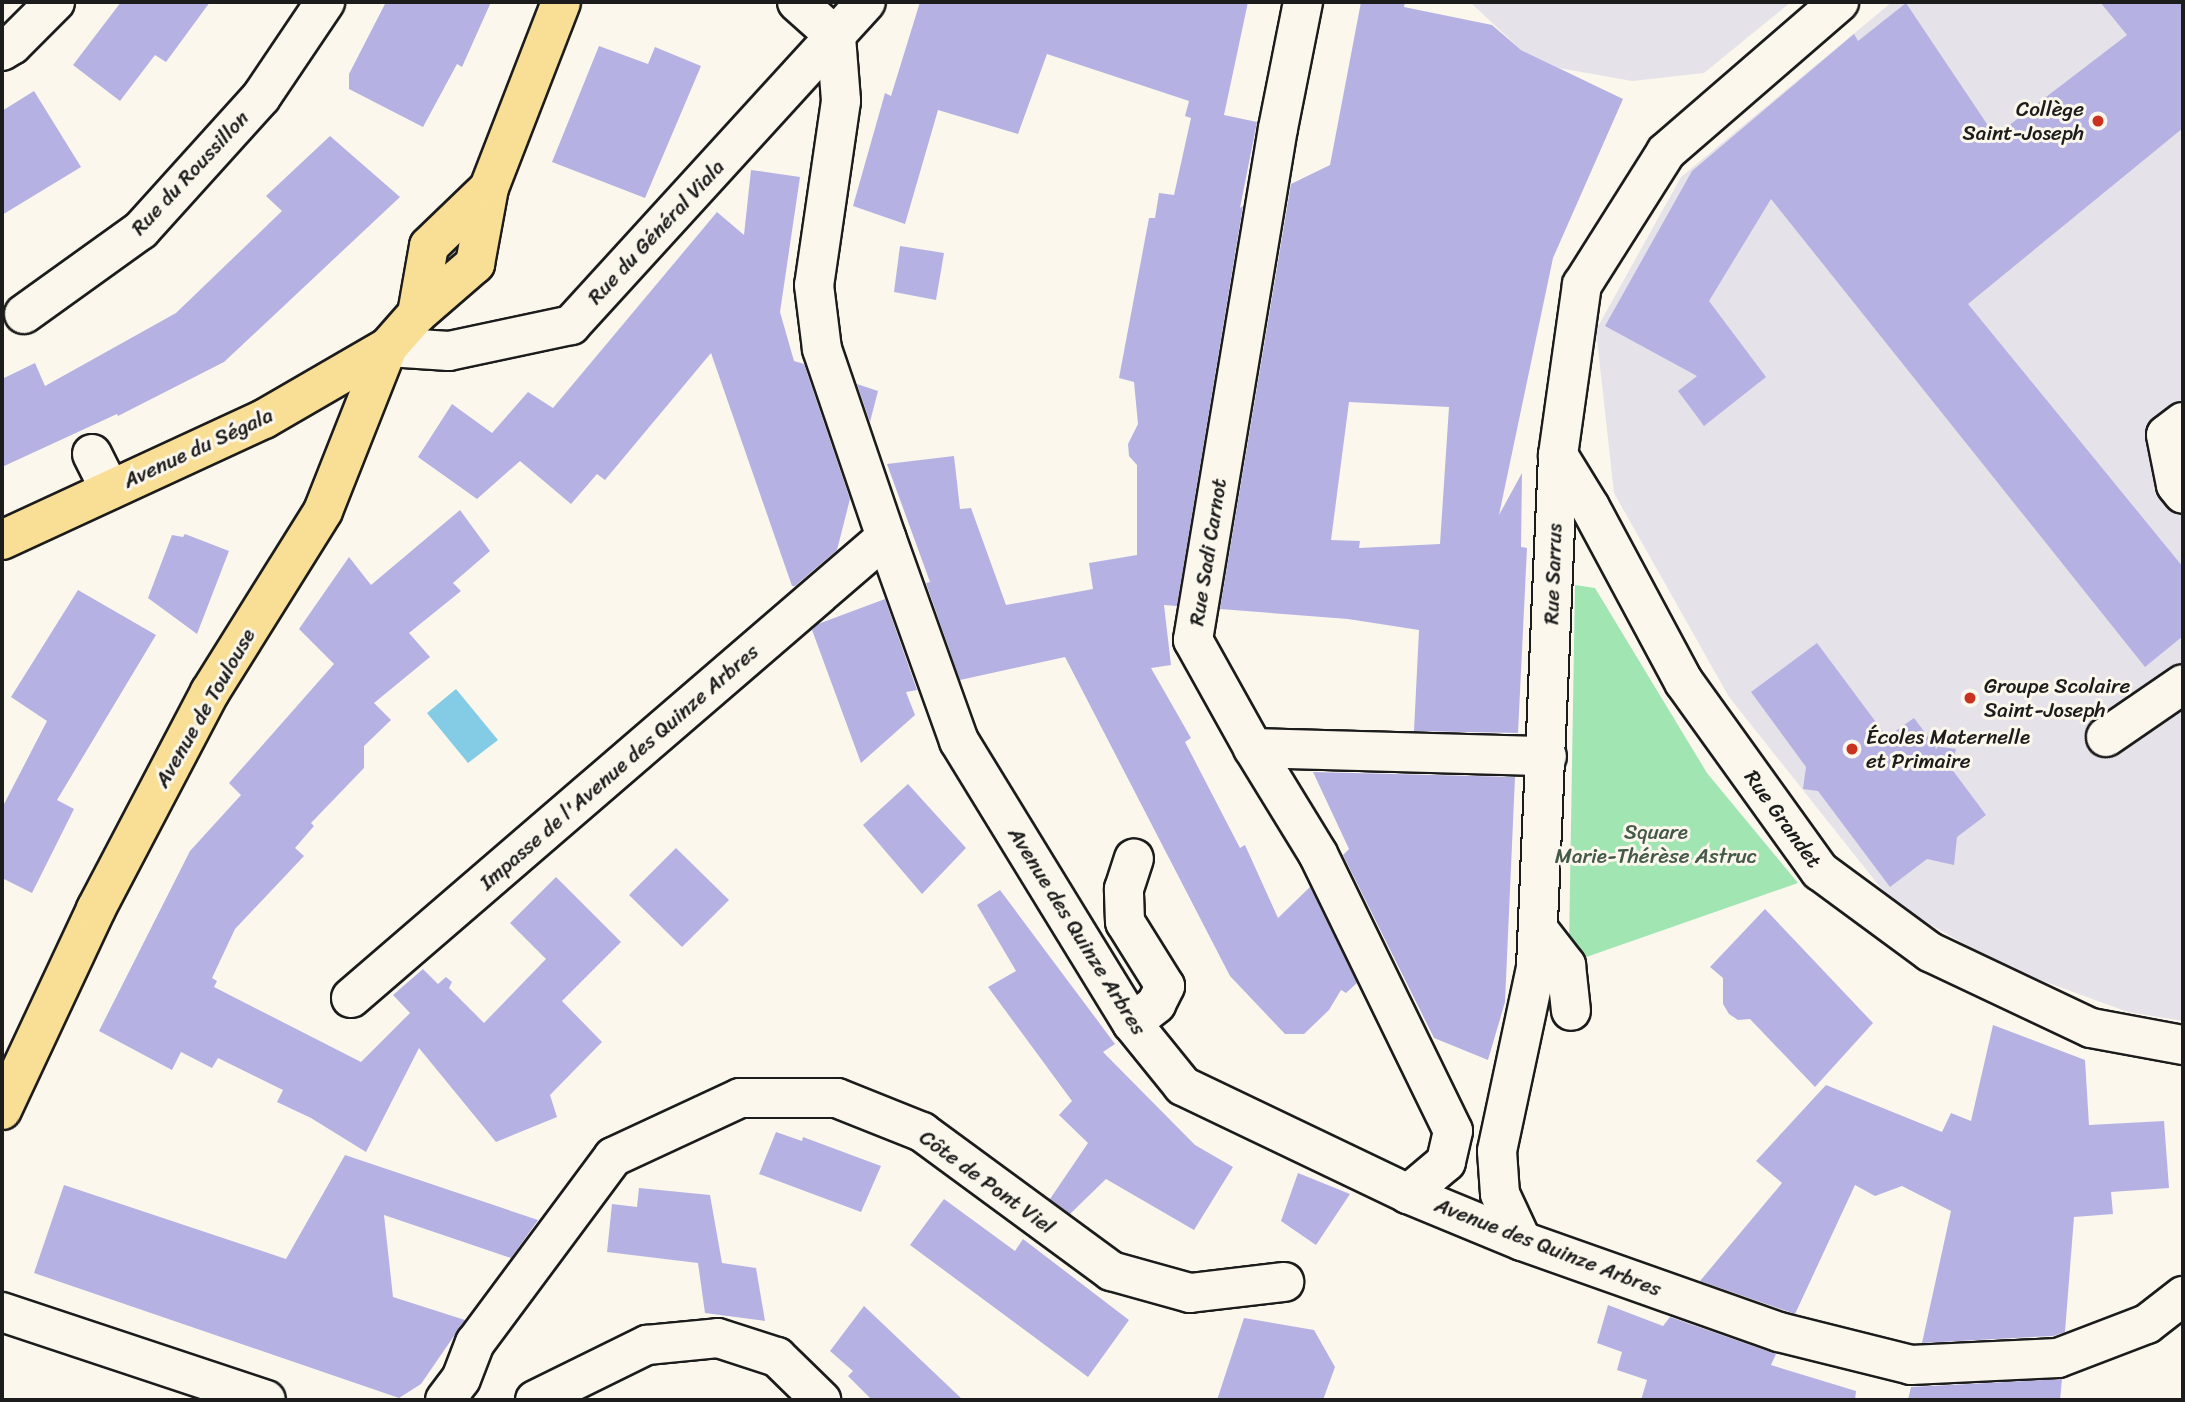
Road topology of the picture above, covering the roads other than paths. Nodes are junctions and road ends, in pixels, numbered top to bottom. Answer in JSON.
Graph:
{"nodes":[{"id":1,"x":55,"y":2,"type":"edge"},
{"id":2,"x":325,"y":2,"type":"edge"},
{"id":3,"x":561,"y":2,"type":"edge"},
{"id":4,"x":797,"y":2,"type":"edge"},
{"id":5,"x":866,"y":2,"type":"edge"},
{"id":6,"x":1303,"y":2,"type":"edge"},
{"id":7,"x":1839,"y":2,"type":"edge"},
{"id":8,"x":836,"y":37,"type":"junction"},
{"id":9,"x":2,"y":51,"type":"edge"},
{"id":10,"x":24,"y":314,"type":"dead end"},
{"id":11,"x":388,"y":347,"type":"junction"},
{"id":12,"x":2183,"y":422,"type":"edge"},
{"id":13,"x":92,"y":454,"type":"dead end"},
{"id":14,"x":1558,"y":455,"type":"junction"},
{"id":15,"x":110,"y":490,"type":"junction"},
{"id":16,"x":2183,"y":494,"type":"edge"},
{"id":17,"x":886,"y":537,"type":"junction"},
{"id":18,"x":2,"y":540,"type":"edge"},
{"id":19,"x":2183,"y":684,"type":"edge"},
{"id":20,"x":2106,"y":737,"type":"dead end"},
{"id":21,"x":1253,"y":748,"type":"junction"},
{"id":22,"x":1547,"y":756,"type":"junction"},
{"id":23,"x":1134,"y":859,"type":"dead end"},
{"id":24,"x":1538,"y":929,"type":"junction"},
{"id":25,"x":351,"y":998,"type":"dead end"},
{"id":26,"x":1571,"y":1011,"type":"dead end"},
{"id":27,"x":1132,"y":1023,"type":"junction"},
{"id":28,"x":2183,"y":1045,"type":"edge"},
{"id":29,"x":2,"y":1110,"type":"edge"},
{"id":30,"x":1505,"y":1113,"type":"junction"},
{"id":31,"x":1453,"y":1131,"type":"junction"},
{"id":32,"x":1408,"y":1194,"type":"junction"},
{"id":33,"x":1522,"y":1241,"type":"junction"},
{"id":34,"x":1284,"y":1282,"type":"dead end"},
{"id":35,"x":2183,"y":1296,"type":"edge"},
{"id":36,"x":2,"y":1312,"type":"edge"},
{"id":37,"x":266,"y":1400,"type":"edge"},
{"id":38,"x":445,"y":1400,"type":"edge"},
{"id":39,"x":535,"y":1400,"type":"edge"},
{"id":40,"x":821,"y":1400,"type":"edge"}],
"edges":[{"from":1,"to":9,"type":"street"},
{"from":2,"to":10,"type":"street","name":"Rue du Roussillon"},
{"from":3,"to":11,"type":"main road","name":"Avenue de Toulouse"},
{"from":4,"to":8,"type":"street"},
{"from":5,"to":8,"type":"street","name":"Rue du Général Viala"},
{"from":6,"to":21,"type":"street","name":"Rue Sadi Carnot"},
{"from":7,"to":14,"type":"street","name":"Rue Sarrus"},
{"from":8,"to":11,"type":"street","name":"Rue du Général Viala"},
{"from":8,"to":17,"type":"street","name":"Avenue des Quinze Arbres"},
{"from":11,"to":15,"type":"main road","name":"Avenue du Ségala"},
{"from":11,"to":29,"type":"main road","name":"Avenue de Toulouse"},
{"from":12,"to":16,"type":"street"},
{"from":13,"to":15,"type":"street"},
{"from":14,"to":22,"type":"street","name":"Rue Sarrus"},
{"from":14,"to":28,"type":"street","name":"Rue Grandet"},
{"from":15,"to":18,"type":"main road","name":"Avenue du Ségala"},
{"from":17,"to":25,"type":"street","name":"Impasse de l'Avenue des Quinze Arbres"},
{"from":17,"to":27,"type":"street","name":"Avenue des Quinze Arbres"},
{"from":19,"to":20,"type":"street"},
{"from":21,"to":22,"type":"street"},
{"from":21,"to":31,"type":"street","name":"Rue Sadi Carnot"},
{"from":22,"to":24,"type":"street","name":"Rue Sarrus"},
{"from":23,"to":27,"type":"street"},
{"from":24,"to":26,"type":"street"},
{"from":24,"to":30,"type":"street","name":"Rue Sarrus"},
{"from":27,"to":32,"type":"street","name":"Avenue des Quinze Arbres"},
{"from":30,"to":31,"type":"street"},
{"from":30,"to":33,"type":"street","name":"Rue Sarrus"},
{"from":31,"to":32,"type":"street"},
{"from":32,"to":33,"type":"street","name":"Avenue des Quinze Arbres"},
{"from":33,"to":35,"type":"street","name":"Avenue des Quinze Arbres"},
{"from":34,"to":38,"type":"street","name":"Côte de Pont Viel"},
{"from":36,"to":37,"type":"street"},
{"from":39,"to":40,"type":"street"}]}
